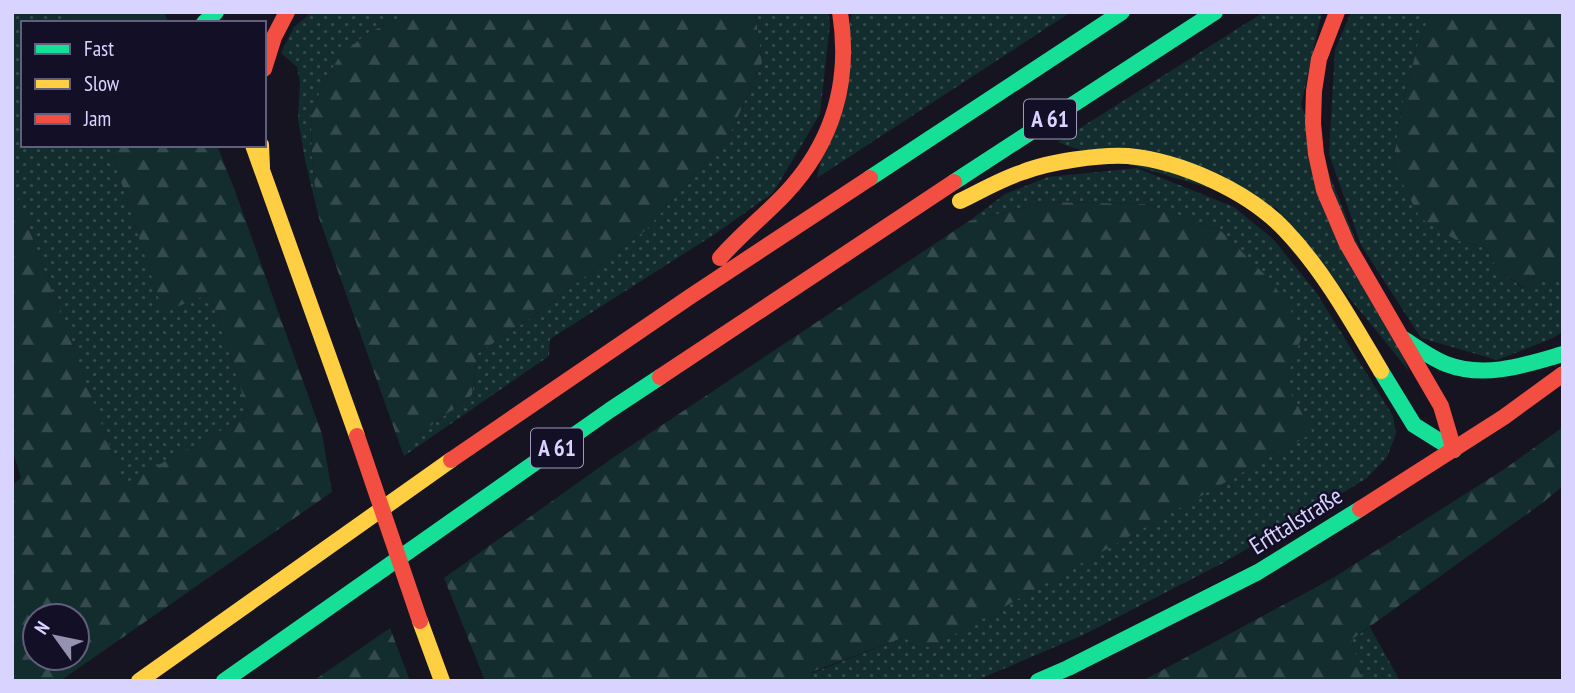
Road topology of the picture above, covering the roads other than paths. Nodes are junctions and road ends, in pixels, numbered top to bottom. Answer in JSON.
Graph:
{"nodes":[{"id":1,"x":286,"y":12,"type":"edge"},
{"id":2,"x":839,"y":12,"type":"edge"},
{"id":3,"x":1122,"y":12,"type":"edge"},
{"id":4,"x":1215,"y":12,"type":"edge"},
{"id":5,"x":1337,"y":12,"type":"edge"},
{"id":6,"x":266,"y":21,"type":"edge"},
{"id":7,"x":266,"y":63,"type":"edge"},
{"id":8,"x":254,"y":147,"type":"edge"},
{"id":9,"x":261,"y":147,"type":"edge"},
{"id":10,"x":262,"y":167,"type":"junction"},
{"id":11,"x":886,"y":227,"type":"junction"},
{"id":12,"x":691,"y":296,"type":"junction"},
{"id":13,"x":1401,"y":336,"type":"junction"},
{"id":14,"x":1563,"y":354,"type":"edge"},
{"id":15,"x":1563,"y":374,"type":"edge"},
{"id":16,"x":1454,"y":450,"type":"junction"},
{"id":17,"x":139,"y":681,"type":"edge"},
{"id":18,"x":224,"y":681,"type":"edge"},
{"id":19,"x":442,"y":681,"type":"edge"},
{"id":20,"x":1038,"y":681,"type":"edge"}],
"edges":[{"from":1,"to":6,"type":"main road"},
{"from":1,"to":7,"type":"main road"},
{"from":2,"to":12,"type":"main road"},
{"from":3,"to":12,"type":"main road","number":"A 61"},
{"from":4,"to":11,"type":"main road","number":"A 61"},
{"from":5,"to":13,"type":"main road"},
{"from":8,"to":10,"type":"main road"},
{"from":9,"to":10,"type":"main road"},
{"from":10,"to":19,"type":"main road","bridge":true},
{"from":11,"to":16,"type":"main road"},
{"from":11,"to":18,"type":"main road","number":"A 61"},
{"from":12,"to":17,"type":"main road","number":"A 61"},
{"from":13,"to":14,"type":"main road"},
{"from":13,"to":16,"type":"main road"},
{"from":15,"to":16,"type":"main road","name":"Erfttalstraße"},
{"from":16,"to":20,"type":"main road","name":"Erfttalstraße"}]}
